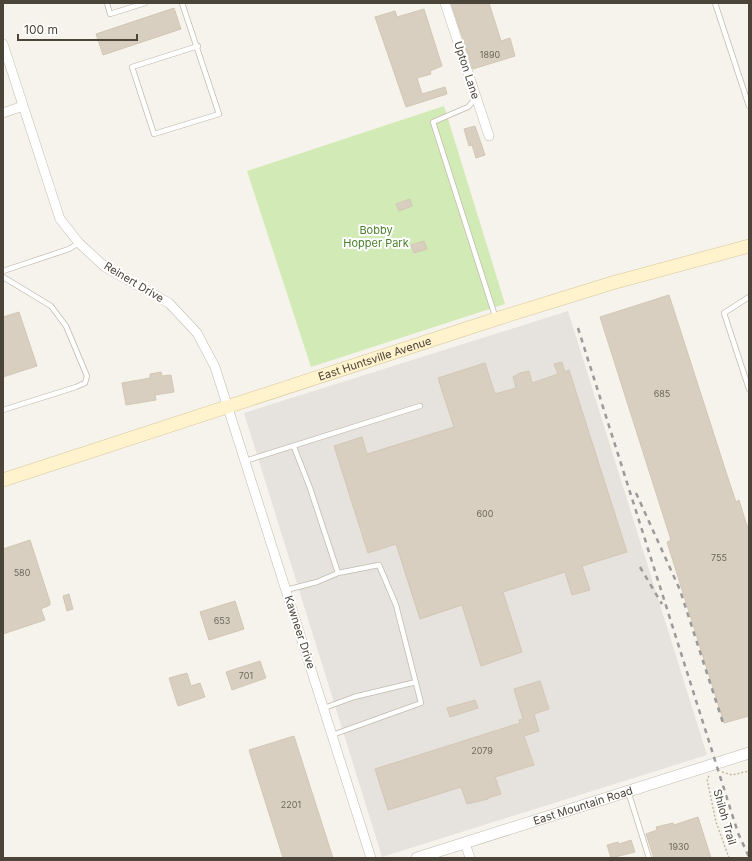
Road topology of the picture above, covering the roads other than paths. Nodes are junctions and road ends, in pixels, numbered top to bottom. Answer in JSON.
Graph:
{"nodes":[{"id":1,"x":107,"y":3,"type":"edge"},
{"id":2,"x":145,"y":3,"type":"edge"},
{"id":3,"x":182,"y":3,"type":"edge"},
{"id":4,"x":445,"y":3,"type":"edge"},
{"id":5,"x":715,"y":3,"type":"edge"},
{"id":6,"x":3,"y":44,"type":"edge"},
{"id":7,"x":198,"y":46,"type":"junction"},
{"id":8,"x":476,"y":98,"type":"junction"},
{"id":9,"x":23,"y":106,"type":"junction"},
{"id":10,"x":749,"y":106,"type":"edge"},
{"id":11,"x":3,"y":112,"type":"edge"},
{"id":12,"x":489,"y":136,"type":"dead end"},
{"id":13,"x":79,"y":244,"type":"junction"},
{"id":14,"x":749,"y":246,"type":"edge"},
{"id":15,"x":3,"y":271,"type":"edge"},
{"id":16,"x":3,"y":277,"type":"edge"},
{"id":17,"x":749,"y":297,"type":"edge"},
{"id":18,"x":496,"y":319,"type":"junction"},
{"id":19,"x":749,"y":390,"type":"edge"},
{"id":20,"x":420,"y":406,"type":"dead end"},
{"id":21,"x":228,"y":407,"type":"junction"},
{"id":22,"x":3,"y":410,"type":"edge"},
{"id":23,"x":294,"y":447,"type":"junction"},
{"id":24,"x":245,"y":461,"type":"junction"},
{"id":25,"x":3,"y":480,"type":"edge"},
{"id":26,"x":338,"y":573,"type":"junction"},
{"id":27,"x":286,"y":590,"type":"junction"},
{"id":28,"x":416,"y":682,"type":"junction"},
{"id":29,"x":324,"y":708,"type":"junction"},
{"id":30,"x":332,"y":735,"type":"junction"},
{"id":31,"x":749,"y":753,"type":"edge"},
{"id":32,"x":628,"y":791,"type":"junction"},
{"id":33,"x":465,"y":843,"type":"junction"},
{"id":34,"x":371,"y":858,"type":"edge"},
{"id":35,"x":417,"y":858,"type":"edge"},
{"id":36,"x":470,"y":858,"type":"edge"},
{"id":37,"x":649,"y":858,"type":"edge"}],
"edges":[{"from":1,"to":2,"type":"lane"},
{"from":3,"to":7,"type":"lane"},
{"from":4,"to":8,"type":"street","name":"Upton Lane"},
{"from":5,"to":10,"type":"lane"},
{"from":6,"to":9,"type":"street","name":"Reinert Drive"},
{"from":7,"to":7,"type":"lane"},
{"from":8,"to":12,"type":"street","name":"Upton Lane"},
{"from":8,"to":18,"type":"lane"},
{"from":9,"to":11,"type":"street"},
{"from":9,"to":13,"type":"street","name":"Reinert Drive"},
{"from":13,"to":15,"type":"lane"},
{"from":13,"to":21,"type":"street","name":"Reinert Drive"},
{"from":14,"to":18,"type":"main road","name":"East Huntsville Avenue"},
{"from":16,"to":22,"type":"lane"},
{"from":17,"to":19,"type":"lane"},
{"from":18,"to":21,"type":"main road","name":"East Huntsville Avenue"},
{"from":20,"to":23,"type":"lane"},
{"from":21,"to":24,"type":"street","name":"Kawneer Drive"},
{"from":21,"to":25,"type":"main road","name":"East Huntsville Avenue"},
{"from":23,"to":24,"type":"lane"},
{"from":23,"to":26,"type":"lane"},
{"from":24,"to":27,"type":"street","name":"Kawneer Drive"},
{"from":26,"to":27,"type":"lane"},
{"from":26,"to":28,"type":"lane"},
{"from":27,"to":29,"type":"street","name":"Kawneer Drive"},
{"from":28,"to":29,"type":"lane"},
{"from":28,"to":30,"type":"lane"},
{"from":29,"to":30,"type":"street","name":"Kawneer Drive"},
{"from":30,"to":34,"type":"street","name":"Kawneer Drive"},
{"from":31,"to":32,"type":"street","name":"East Mountain Road"},
{"from":32,"to":33,"type":"street","name":"East Mountain Road"},
{"from":32,"to":37,"type":"lane"},
{"from":33,"to":35,"type":"street","name":"East Mountain Road"},
{"from":33,"to":36,"type":"street"}]}
